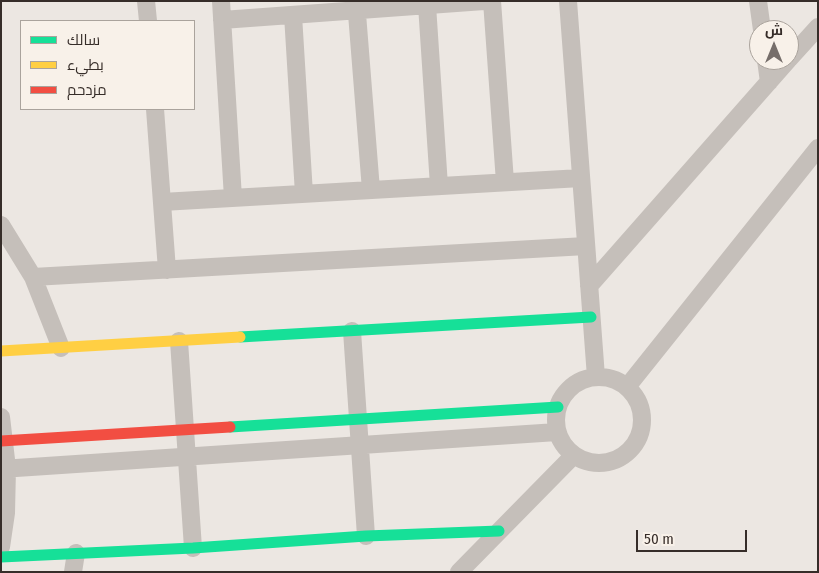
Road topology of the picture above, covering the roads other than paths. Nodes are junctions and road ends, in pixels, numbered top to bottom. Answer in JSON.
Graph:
{"nodes":[{"id":1,"x":146,"y":1,"type":"edge"},
{"id":2,"x":221,"y":1,"type":"edge"},
{"id":3,"x":484,"y":1,"type":"edge"},
{"id":4,"x":492,"y":1,"type":"edge"},
{"id":5,"x":568,"y":1,"type":"edge"},
{"id":6,"x":758,"y":1,"type":"edge"},
{"id":7,"x":427,"y":5,"type":"junction"},
{"id":8,"x":356,"y":6,"type":"edge"},
{"id":9,"x":293,"y":15,"type":"junction"},
{"id":10,"x":148,"y":20,"type":"edge"},
{"id":11,"x":222,"y":20,"type":"junction"},
{"id":12,"x":761,"y":20,"type":"edge"},
{"id":13,"x":818,"y":26,"type":"edge"},
{"id":14,"x":799,"y":48,"type":"edge"},
{"id":15,"x":767,"y":70,"type":"edge"},
{"id":16,"x":780,"y":70,"type":"edge"},
{"id":17,"x":769,"y":82,"type":"junction"},
{"id":18,"x":155,"y":110,"type":"edge"},
{"id":19,"x":818,"y":148,"type":"edge"},
{"id":20,"x":581,"y":178,"type":"junction"},
{"id":21,"x":505,"y":182,"type":"junction"},
{"id":22,"x":439,"y":186,"type":"junction"},
{"id":23,"x":371,"y":190,"type":"junction"},
{"id":24,"x":304,"y":194,"type":"junction"},
{"id":25,"x":233,"y":198,"type":"junction"},
{"id":26,"x":162,"y":202,"type":"junction"},
{"id":27,"x":1,"y":225,"type":"edge"},
{"id":28,"x":586,"y":246,"type":"junction"},
{"id":29,"x":167,"y":270,"type":"junction"},
{"id":30,"x":33,"y":278,"type":"junction"},
{"id":31,"x":589,"y":286,"type":"junction"},
{"id":32,"x":591,"y":317,"type":"junction"},
{"id":33,"x":352,"y":331,"type":"junction"},
{"id":34,"x":179,"y":341,"type":"junction"},
{"id":35,"x":61,"y":348,"type":"junction"},
{"id":36,"x":1,"y":351,"type":"edge"},
{"id":37,"x":596,"y":377,"type":"junction"},
{"id":38,"x":627,"y":387,"type":"junction"},
{"id":39,"x":558,"y":407,"type":"junction"},
{"id":40,"x":1,"y":416,"type":"edge"},
{"id":41,"x":358,"y":419,"type":"junction"},
{"id":42,"x":185,"y":430,"type":"junction"},
{"id":43,"x":557,"y":432,"type":"junction"},
{"id":44,"x":3,"y":441,"type":"edge"},
{"id":45,"x":360,"y":445,"type":"junction"},
{"id":46,"x":574,"y":455,"type":"junction"},
{"id":47,"x":187,"y":456,"type":"junction"},
{"id":48,"x":4,"y":469,"type":"edge"},
{"id":49,"x":499,"y":531,"type":"junction"},
{"id":50,"x":366,"y":536,"type":"junction"},
{"id":51,"x":1,"y":546,"type":"edge"},
{"id":52,"x":193,"y":548,"type":"junction"},
{"id":53,"x":76,"y":553,"type":"junction"},
{"id":54,"x":1,"y":557,"type":"edge"},
{"id":55,"x":73,"y":572,"type":"edge"},
{"id":56,"x":459,"y":572,"type":"edge"}],
"edges":[{"from":1,"to":10,"type":"street"},
{"from":2,"to":11,"type":"street"},
{"from":3,"to":7,"type":"street"},
{"from":4,"to":21,"type":"street"},
{"from":5,"to":20,"type":"street"},
{"from":6,"to":12,"type":"street"},
{"from":7,"to":8,"type":"street"},
{"from":7,"to":22,"type":"street"},
{"from":8,"to":9,"type":"street"},
{"from":8,"to":23,"type":"street"},
{"from":9,"to":11,"type":"street"},
{"from":9,"to":24,"type":"street"},
{"from":11,"to":25,"type":"street"},
{"from":13,"to":14,"type":"street"},
{"from":15,"to":17,"type":"street"},
{"from":16,"to":17,"type":"street"},
{"from":17,"to":31,"type":"street"},
{"from":18,"to":26,"type":"street"},
{"from":19,"to":38,"type":"street"},
{"from":20,"to":21,"type":"street"},
{"from":20,"to":28,"type":"street"},
{"from":21,"to":22,"type":"street"},
{"from":22,"to":23,"type":"street"},
{"from":23,"to":24,"type":"street"},
{"from":24,"to":25,"type":"street"},
{"from":25,"to":26,"type":"street"},
{"from":26,"to":29,"type":"street"},
{"from":27,"to":30,"type":"street"},
{"from":28,"to":29,"type":"street"},
{"from":28,"to":31,"type":"street"},
{"from":29,"to":30,"type":"street"},
{"from":30,"to":35,"type":"street"},
{"from":31,"to":32,"type":"street"},
{"from":32,"to":33,"type":"street"},
{"from":32,"to":37,"type":"street"},
{"from":33,"to":34,"type":"street"},
{"from":33,"to":41,"type":"street"},
{"from":34,"to":35,"type":"street"},
{"from":34,"to":42,"type":"street"},
{"from":35,"to":36,"type":"street"},
{"from":37,"to":38,"type":"street"},
{"from":37,"to":39,"type":"street"},
{"from":38,"to":46,"type":"street"},
{"from":39,"to":41,"type":"street"},
{"from":39,"to":43,"type":"street"},
{"from":40,"to":44,"type":"street"},
{"from":41,"to":42,"type":"street"},
{"from":41,"to":45,"type":"street"},
{"from":42,"to":44,"type":"street"},
{"from":42,"to":47,"type":"street"},
{"from":43,"to":45,"type":"street"},
{"from":43,"to":46,"type":"street"},
{"from":44,"to":48,"type":"street"},
{"from":45,"to":47,"type":"street"},
{"from":45,"to":50,"type":"street"},
{"from":46,"to":49,"type":"street"},
{"from":47,"to":48,"type":"street"},
{"from":47,"to":52,"type":"street"},
{"from":48,"to":51,"type":"street"},
{"from":49,"to":50,"type":"street"},
{"from":49,"to":56,"type":"street"},
{"from":50,"to":52,"type":"street"},
{"from":52,"to":53,"type":"street"},
{"from":53,"to":54,"type":"street"},
{"from":53,"to":55,"type":"street"}]}
